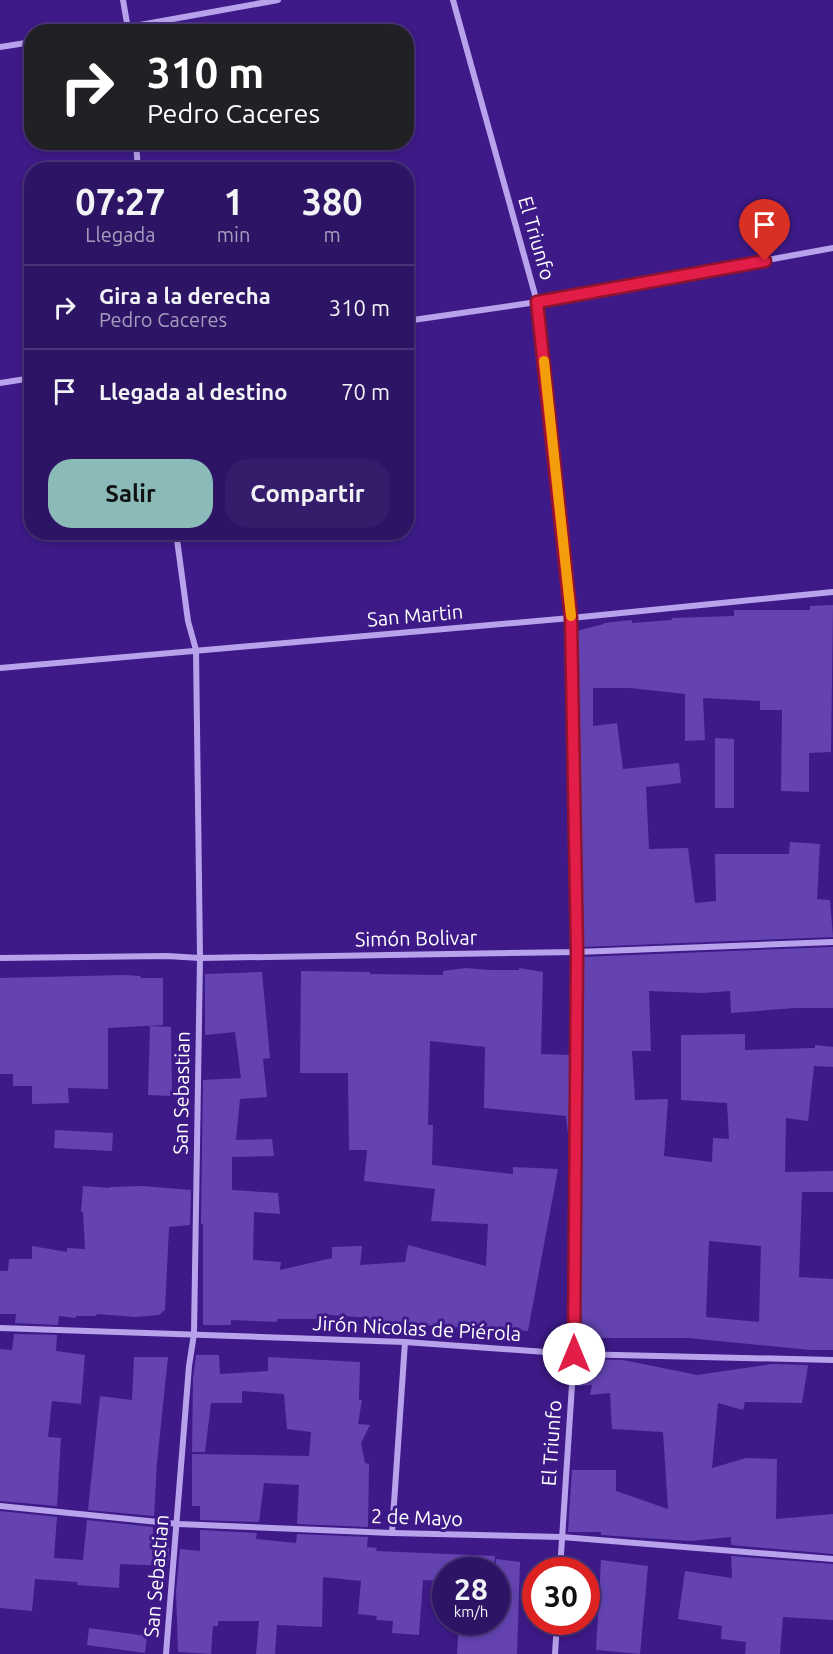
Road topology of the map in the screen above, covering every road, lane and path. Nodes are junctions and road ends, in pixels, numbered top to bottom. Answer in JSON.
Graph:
{"nodes":[{"id":1,"x":123,"y":0,"type":"edge"},
{"id":2,"x":278,"y":0,"type":"edge"},
{"id":3,"x":453,"y":0,"type":"edge"},
{"id":4,"x":127,"y":24,"type":"edge"},
{"id":5,"x":154,"y":24,"type":"edge"},
{"id":6,"x":24,"y":43,"type":"edge"},
{"id":7,"x":0,"y":47,"type":"edge"},
{"id":8,"x":833,"y":248,"type":"edge"},
{"id":9,"x":537,"y":302,"type":"junction"},
{"id":10,"x":414,"y":320,"type":"edge"},
{"id":11,"x":24,"y":379,"type":"edge"},
{"id":12,"x":0,"y":383,"type":"edge"},
{"id":13,"x":177,"y":540,"type":"edge"},
{"id":14,"x":833,"y":592,"type":"edge"},
{"id":15,"x":571,"y":618,"type":"junction"},
{"id":16,"x":196,"y":650,"type":"junction"},
{"id":17,"x":0,"y":668,"type":"edge"},
{"id":18,"x":833,"y":942,"type":"edge"},
{"id":19,"x":577,"y":952,"type":"junction"},
{"id":20,"x":0,"y":958,"type":"edge"},
{"id":21,"x":200,"y":958,"type":"junction"},
{"id":22,"x":0,"y":1328,"type":"edge"},
{"id":23,"x":194,"y":1334,"type":"junction"},
{"id":24,"x":405,"y":1342,"type":"junction"},
{"id":25,"x":574,"y":1354,"type":"junction"},
{"id":26,"x":833,"y":1360,"type":"edge"},
{"id":27,"x":0,"y":1506,"type":"edge"},
{"id":28,"x":177,"y":1524,"type":"junction"},
{"id":29,"x":392,"y":1533,"type":"junction"},
{"id":30,"x":562,"y":1537,"type":"junction"},
{"id":31,"x":561,"y":1557,"type":"edge"},
{"id":32,"x":833,"y":1560,"type":"edge"},
{"id":33,"x":556,"y":1635,"type":"edge"},
{"id":34,"x":166,"y":1654,"type":"edge"},
{"id":35,"x":555,"y":1654,"type":"edge"}],
"edges":[{"from":1,"to":4,"type":"street"},
{"from":2,"to":5,"type":"street"},
{"from":3,"to":9,"type":"street","name":"El Triunfo"},
{"from":6,"to":7,"type":"street"},
{"from":8,"to":9,"type":"street"},
{"from":9,"to":10,"type":"street"},
{"from":9,"to":15,"type":"street","name":"El Triunfo"},
{"from":11,"to":12,"type":"street"},
{"from":13,"to":16,"type":"street","name":"San Sebastian"},
{"from":14,"to":15,"type":"street","name":"San Martin"},
{"from":15,"to":16,"type":"street","name":"San Martin"},
{"from":15,"to":19,"type":"street","name":"El Triunfo"},
{"from":16,"to":17,"type":"street","name":"San Martin"},
{"from":16,"to":21,"type":"street","name":"San Sebastian"},
{"from":18,"to":19,"type":"street","name":"Simón Bolivar"},
{"from":19,"to":21,"type":"street","name":"Simón Bolivar"},
{"from":19,"to":25,"type":"street","name":"El Triunfo"},
{"from":20,"to":21,"type":"street","name":"Simón Bolivar"},
{"from":21,"to":23,"type":"street","name":"San Sebastian"},
{"from":22,"to":23,"type":"street","name":"Jirón Nicolas de Piérola"},
{"from":23,"to":24,"type":"street","name":"Jirón Nicolas de Piérola"},
{"from":23,"to":28,"type":"street","name":"San Sebastian"},
{"from":24,"to":25,"type":"street","name":"Jirón Nicolas de Piérola"},
{"from":24,"to":29,"type":"street"},
{"from":25,"to":26,"type":"street","name":"Jirón Nicolas de Piérola"},
{"from":25,"to":30,"type":"street","name":"El Triunfo"},
{"from":27,"to":28,"type":"street","name":"2 de Mayo"},
{"from":28,"to":29,"type":"street","name":"2 de Mayo"},
{"from":28,"to":34,"type":"street","name":"San Sebastian"},
{"from":29,"to":30,"type":"street","name":"2 de Mayo"},
{"from":30,"to":31,"type":"street","name":"El Triunfo"},
{"from":30,"to":32,"type":"street","name":"2 de Mayo"},
{"from":33,"to":35,"type":"street"}]}
